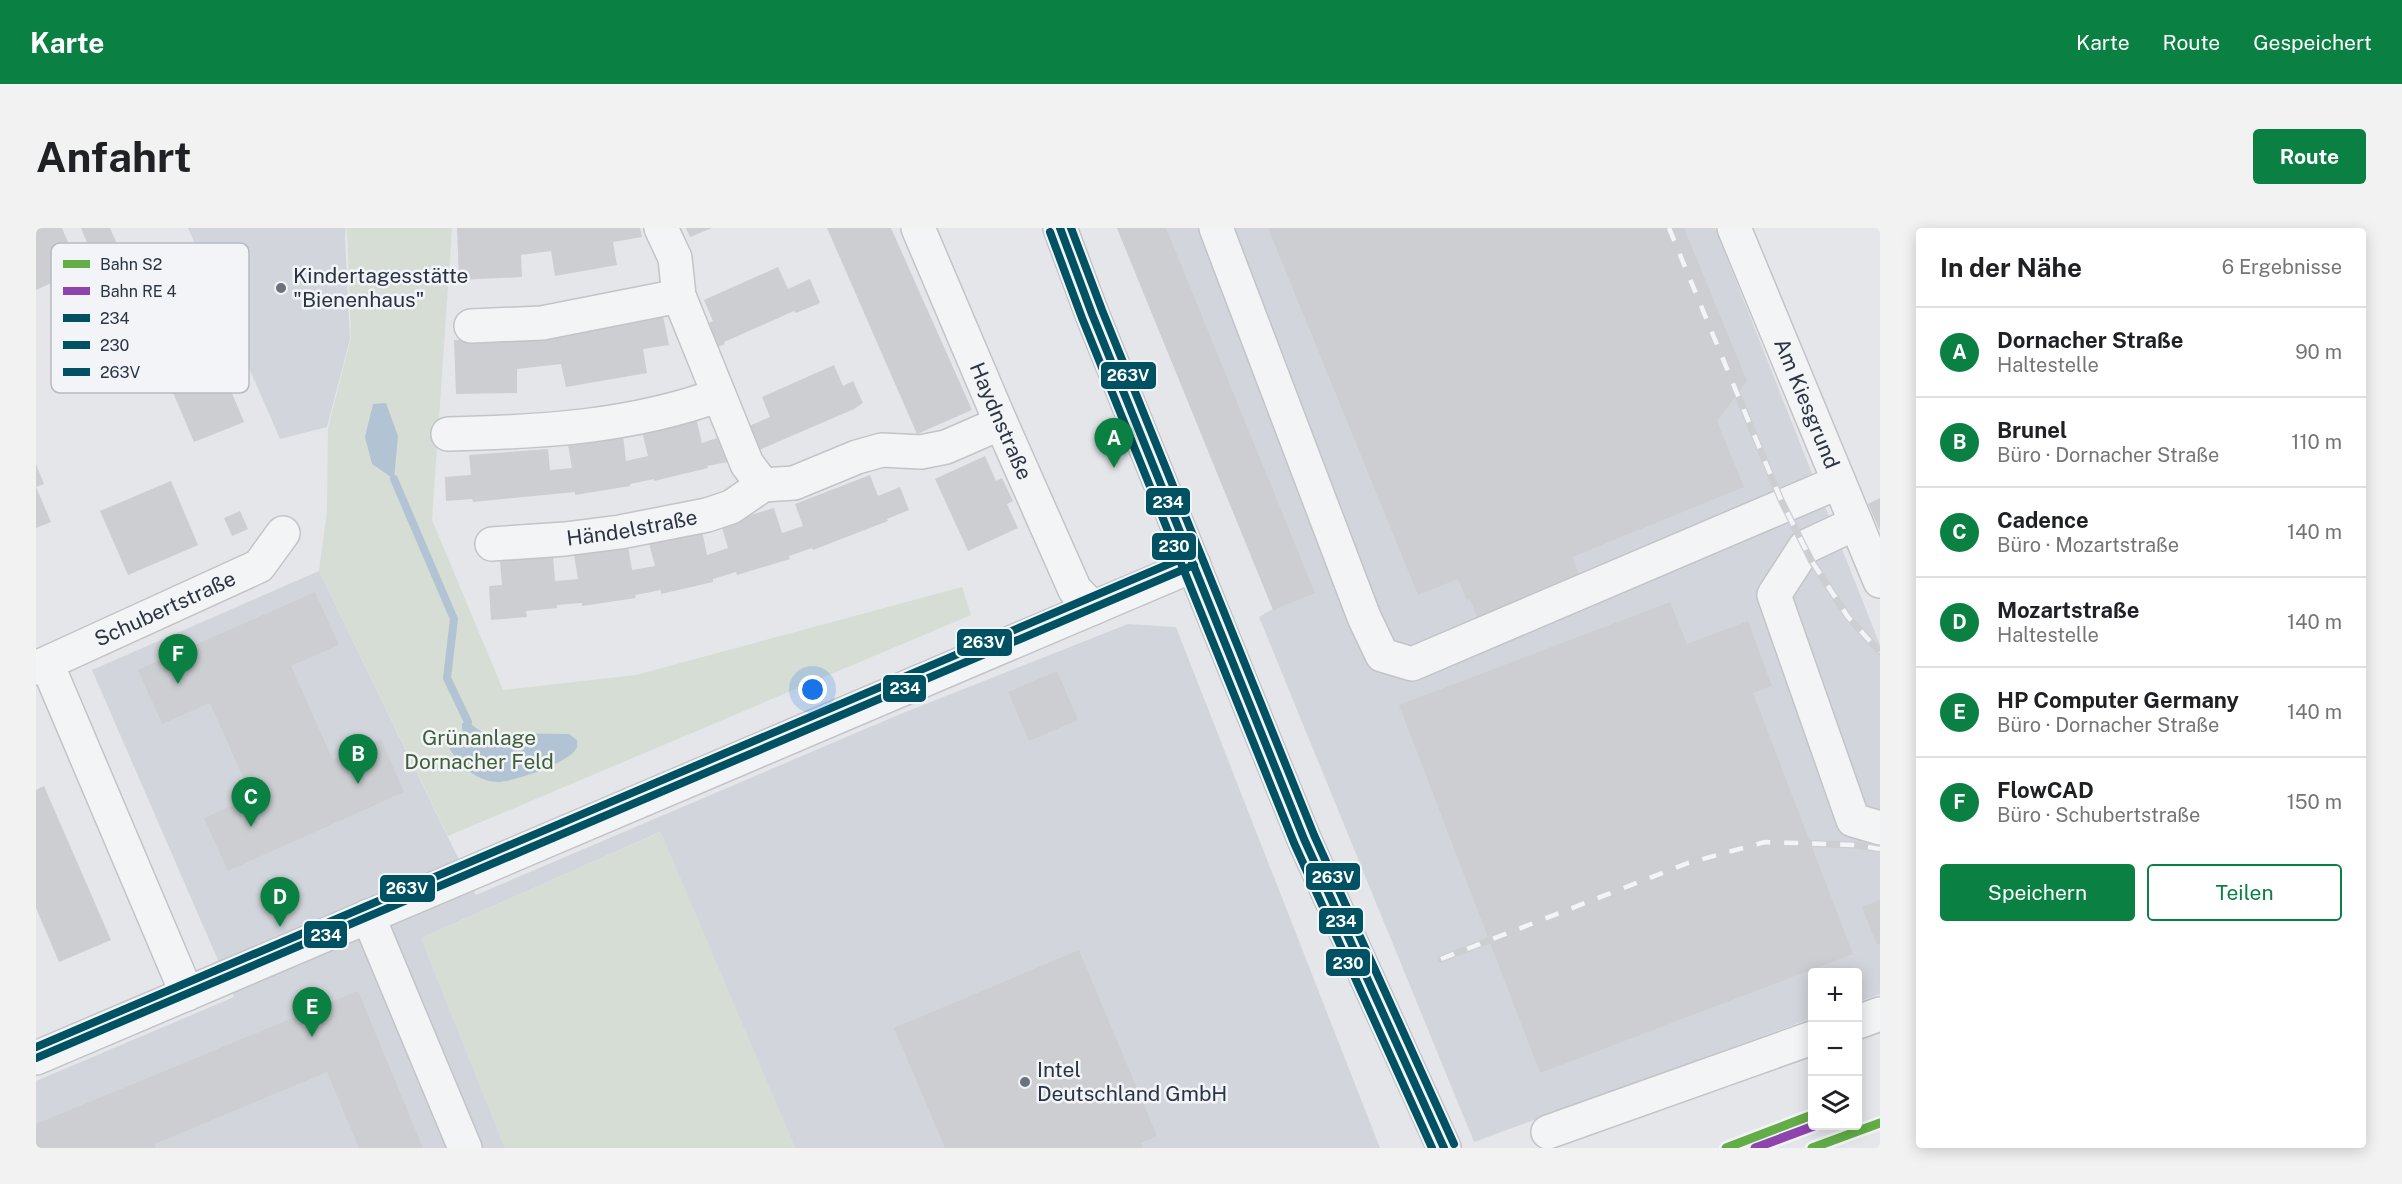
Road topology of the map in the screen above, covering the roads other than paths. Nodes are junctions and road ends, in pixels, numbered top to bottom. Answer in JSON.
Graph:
{"nodes":[{"id":1,"x":661,"y":228,"type":"edge"},
{"id":2,"x":918,"y":228,"type":"edge"},
{"id":3,"x":1060,"y":228,"type":"edge"},
{"id":4,"x":1216,"y":228,"type":"edge"},
{"id":5,"x":1734,"y":228,"type":"edge"},
{"id":6,"x":679,"y":297,"type":"junction"},
{"id":7,"x":471,"y":326,"type":"dead end"},
{"id":8,"x":719,"y":395,"type":"junction"},
{"id":9,"x":1001,"y":423,"type":"junction"},
{"id":10,"x":448,"y":434,"type":"dead end"},
{"id":11,"x":1839,"y":482,"type":"junction"},
{"id":12,"x":764,"y":484,"type":"junction"},
{"id":13,"x":1856,"y":523,"type":"junction"},
{"id":14,"x":283,"y":533,"type":"dead end"},
{"id":15,"x":492,"y":544,"type":"dead end"},
{"id":16,"x":1194,"y":566,"type":"junction"},
{"id":17,"x":1880,"y":581,"type":"edge"},
{"id":18,"x":1093,"y":608,"type":"junction"},
{"id":19,"x":41,"y":666,"type":"edge"},
{"id":20,"x":1880,"y":828,"type":"edge"},
{"id":21,"x":368,"y":916,"type":"junction"},
{"id":22,"x":187,"y":993,"type":"junction"},
{"id":23,"x":1880,"y":1014,"type":"edge"},
{"id":24,"x":1862,"y":1020,"type":"edge"},
{"id":25,"x":1808,"y":1039,"type":"edge"},
{"id":26,"x":36,"y":1058,"type":"edge"},
{"id":27,"x":1548,"y":1132,"type":"dead end"},
{"id":28,"x":465,"y":1148,"type":"edge"},
{"id":29,"x":1444,"y":1148,"type":"edge"}],
"edges":[{"from":1,"to":6,"type":"street"},
{"from":2,"to":9,"type":"street","name":"Haydnstraße"},
{"from":3,"to":16,"type":"main road"},
{"from":4,"to":11,"type":"street"},
{"from":5,"to":11,"type":"street","name":"Am Kiesgrund"},
{"from":6,"to":7,"type":"street"},
{"from":6,"to":8,"type":"street"},
{"from":8,"to":10,"type":"street"},
{"from":8,"to":12,"type":"street"},
{"from":9,"to":12,"type":"street"},
{"from":9,"to":18,"type":"street","name":"Haydnstraße"},
{"from":11,"to":13,"type":"street","name":"Am Kiesgrund"},
{"from":12,"to":15,"type":"street","name":"Händelstraße"},
{"from":13,"to":17,"type":"street","name":"Am Kiesgrund"},
{"from":13,"to":20,"type":"street"},
{"from":14,"to":19,"type":"street","name":"Schubertstraße"},
{"from":16,"to":18,"type":"street"},
{"from":16,"to":29,"type":"main road"},
{"from":18,"to":21,"type":"street"},
{"from":19,"to":22,"type":"street"},
{"from":21,"to":22,"type":"street"},
{"from":21,"to":28,"type":"street"},
{"from":22,"to":26,"type":"street"},
{"from":23,"to":24,"type":"street"},
{"from":25,"to":27,"type":"street"}]}
